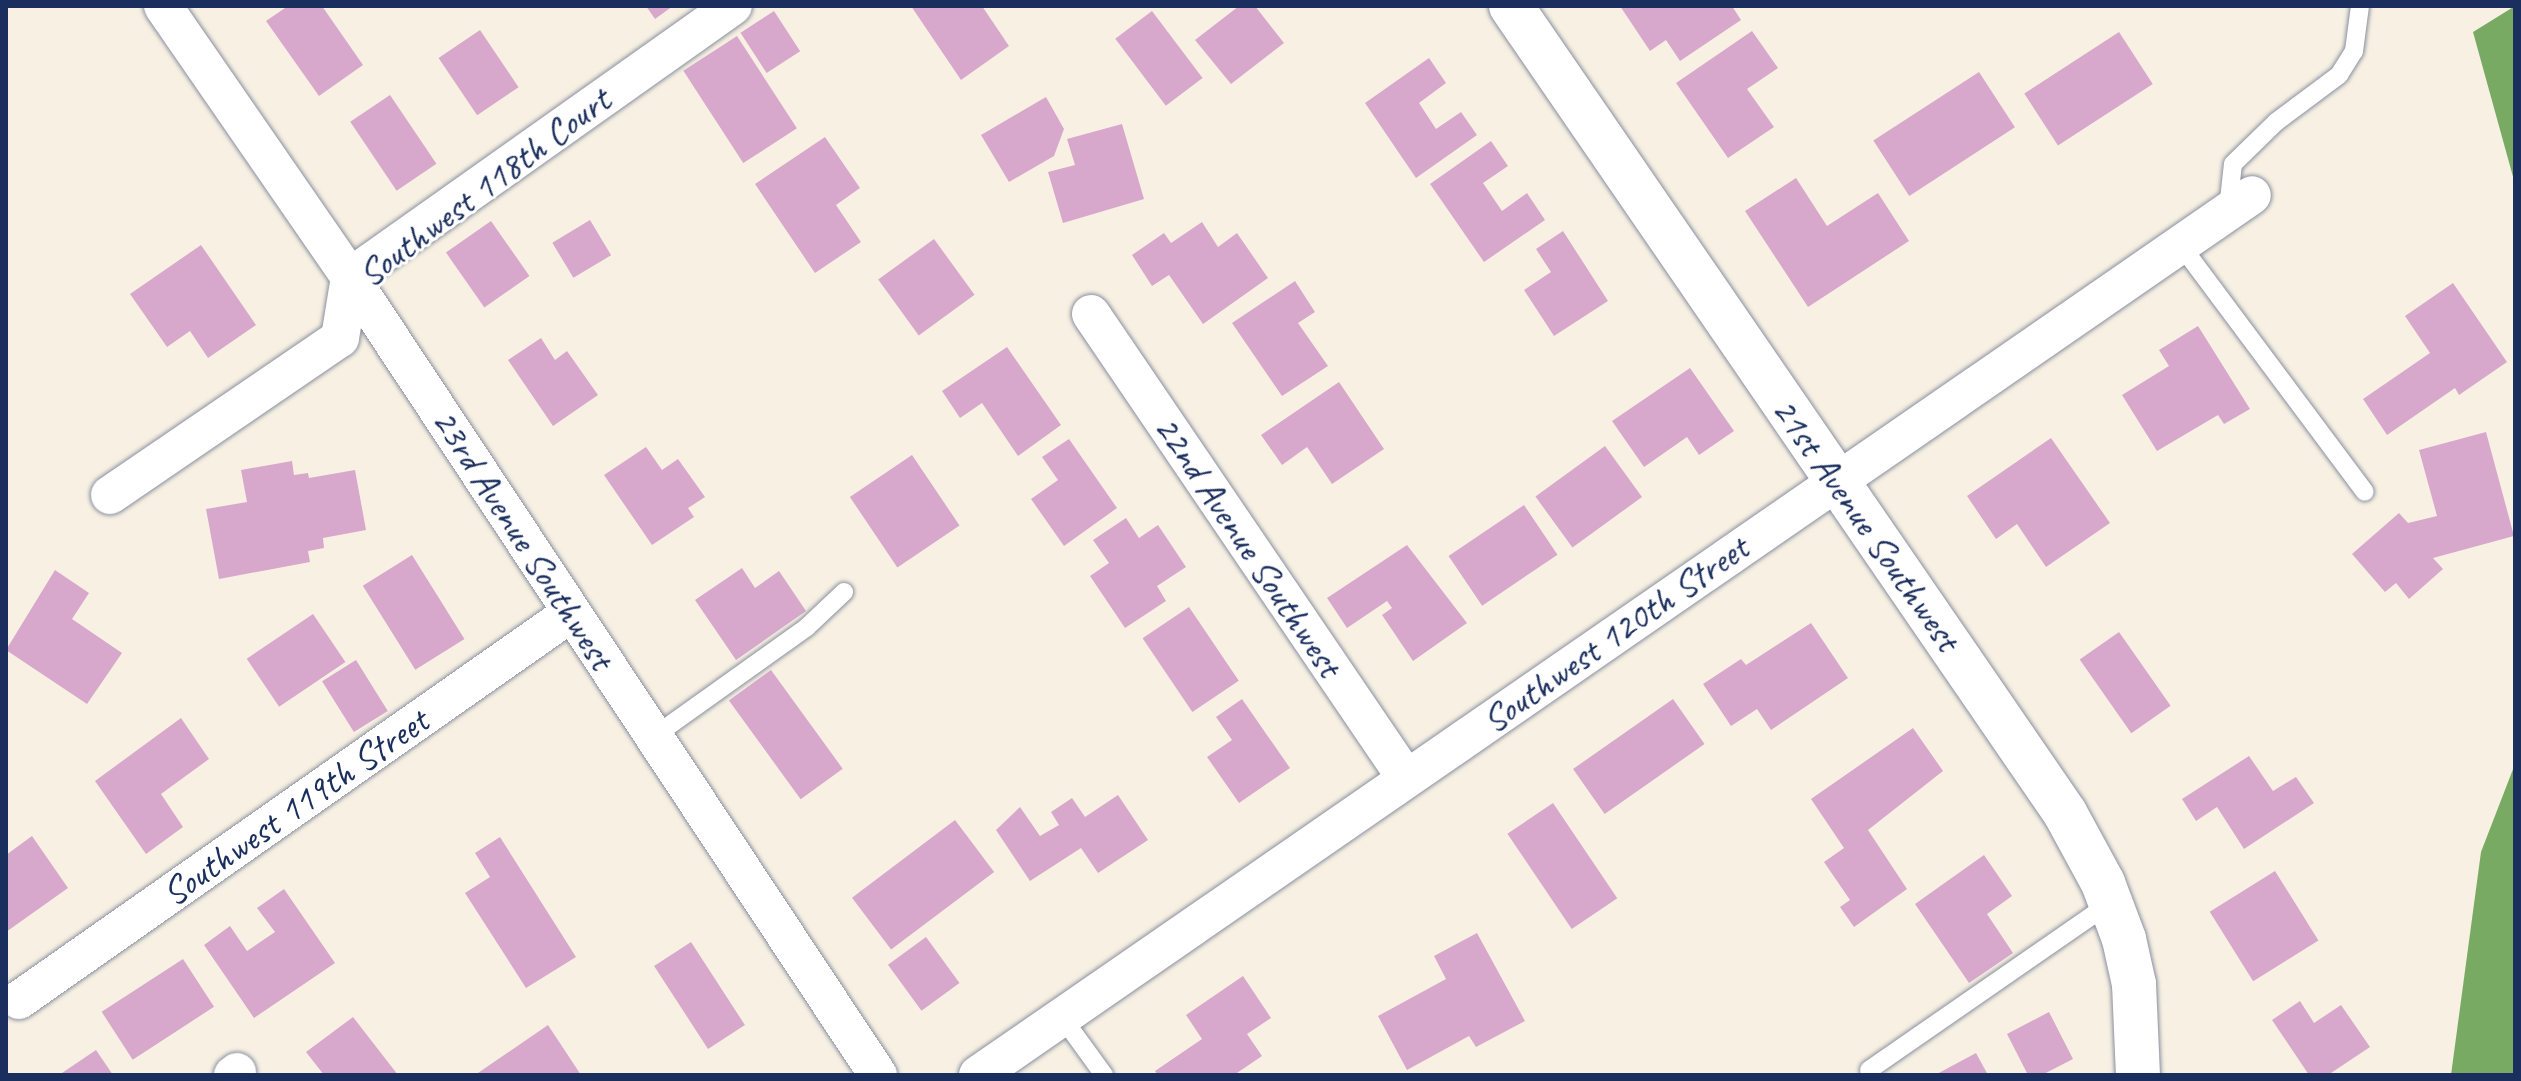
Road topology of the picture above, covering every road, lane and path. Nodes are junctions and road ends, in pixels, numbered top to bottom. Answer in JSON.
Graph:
{"nodes":[{"id":1,"x":163,"y":6,"type":"edge"},
{"id":2,"x":733,"y":6,"type":"edge"},
{"id":3,"x":1511,"y":6,"type":"edge"},
{"id":4,"x":2360,"y":6,"type":"edge"},
{"id":5,"x":2240,"y":203,"type":"joint"},
{"id":6,"x":2180,"y":244,"type":"junction"},
{"id":7,"x":350,"y":277,"type":"junction"},
{"id":8,"x":1091,"y":314,"type":"dead end"},
{"id":9,"x":1836,"y":482,"type":"junction"},
{"id":10,"x":2365,"y":492,"type":"dead end"},
{"id":11,"x":110,"y":495,"type":"dead end"},
{"id":12,"x":844,"y":592,"type":"dead end"},
{"id":13,"x":571,"y":613,"type":"junction"},
{"id":14,"x":653,"y":737,"type":"junction"},
{"id":15,"x":1406,"y":778,"type":"junction"},
{"id":16,"x":2110,"y":903,"type":"junction"},
{"id":17,"x":19,"y":1000,"type":"dead end"},
{"id":18,"x":1062,"y":1017,"type":"junction"},
{"id":19,"x":1869,"y":1070,"type":"dead end"},
{"id":20,"x":878,"y":1075,"type":"edge"},
{"id":21,"x":978,"y":1075,"type":"edge"},
{"id":22,"x":1104,"y":1075,"type":"edge"},
{"id":23,"x":2138,"y":1075,"type":"edge"}],
"edges":[{"from":1,"to":7,"type":"street","name":"23rd Avenue Southwest"},
{"from":2,"to":7,"type":"street","name":"Southwest 118th Court"},
{"from":3,"to":9,"type":"street","name":"21st Avenue Southwest"},
{"from":4,"to":5,"type":"lane"},
{"from":5,"to":6,"type":"street","name":"Southwest 120th Street"},
{"from":6,"to":9,"type":"street","name":"Southwest 120th Street"},
{"from":6,"to":10,"type":"lane"},
{"from":7,"to":11,"type":"street","name":"Southwest 118th Court"},
{"from":7,"to":13,"type":"street","name":"23rd Avenue Southwest"},
{"from":8,"to":15,"type":"street","name":"22nd Avenue Southwest"},
{"from":9,"to":15,"type":"street","name":"Southwest 120th Street"},
{"from":9,"to":16,"type":"street","name":"21st Avenue Southwest"},
{"from":12,"to":14,"type":"lane"},
{"from":13,"to":14,"type":"street","name":"23rd Avenue Southwest"},
{"from":13,"to":17,"type":"street","name":"Southwest 119th Street"},
{"from":14,"to":20,"type":"street","name":"23rd Avenue Southwest"},
{"from":15,"to":18,"type":"street","name":"Southwest 120th Street"},
{"from":16,"to":19,"type":"lane"},
{"from":16,"to":23,"type":"street","name":"21st Avenue Southwest"},
{"from":18,"to":21,"type":"street","name":"Southwest 120th Street"},
{"from":18,"to":22,"type":"lane"}]}
